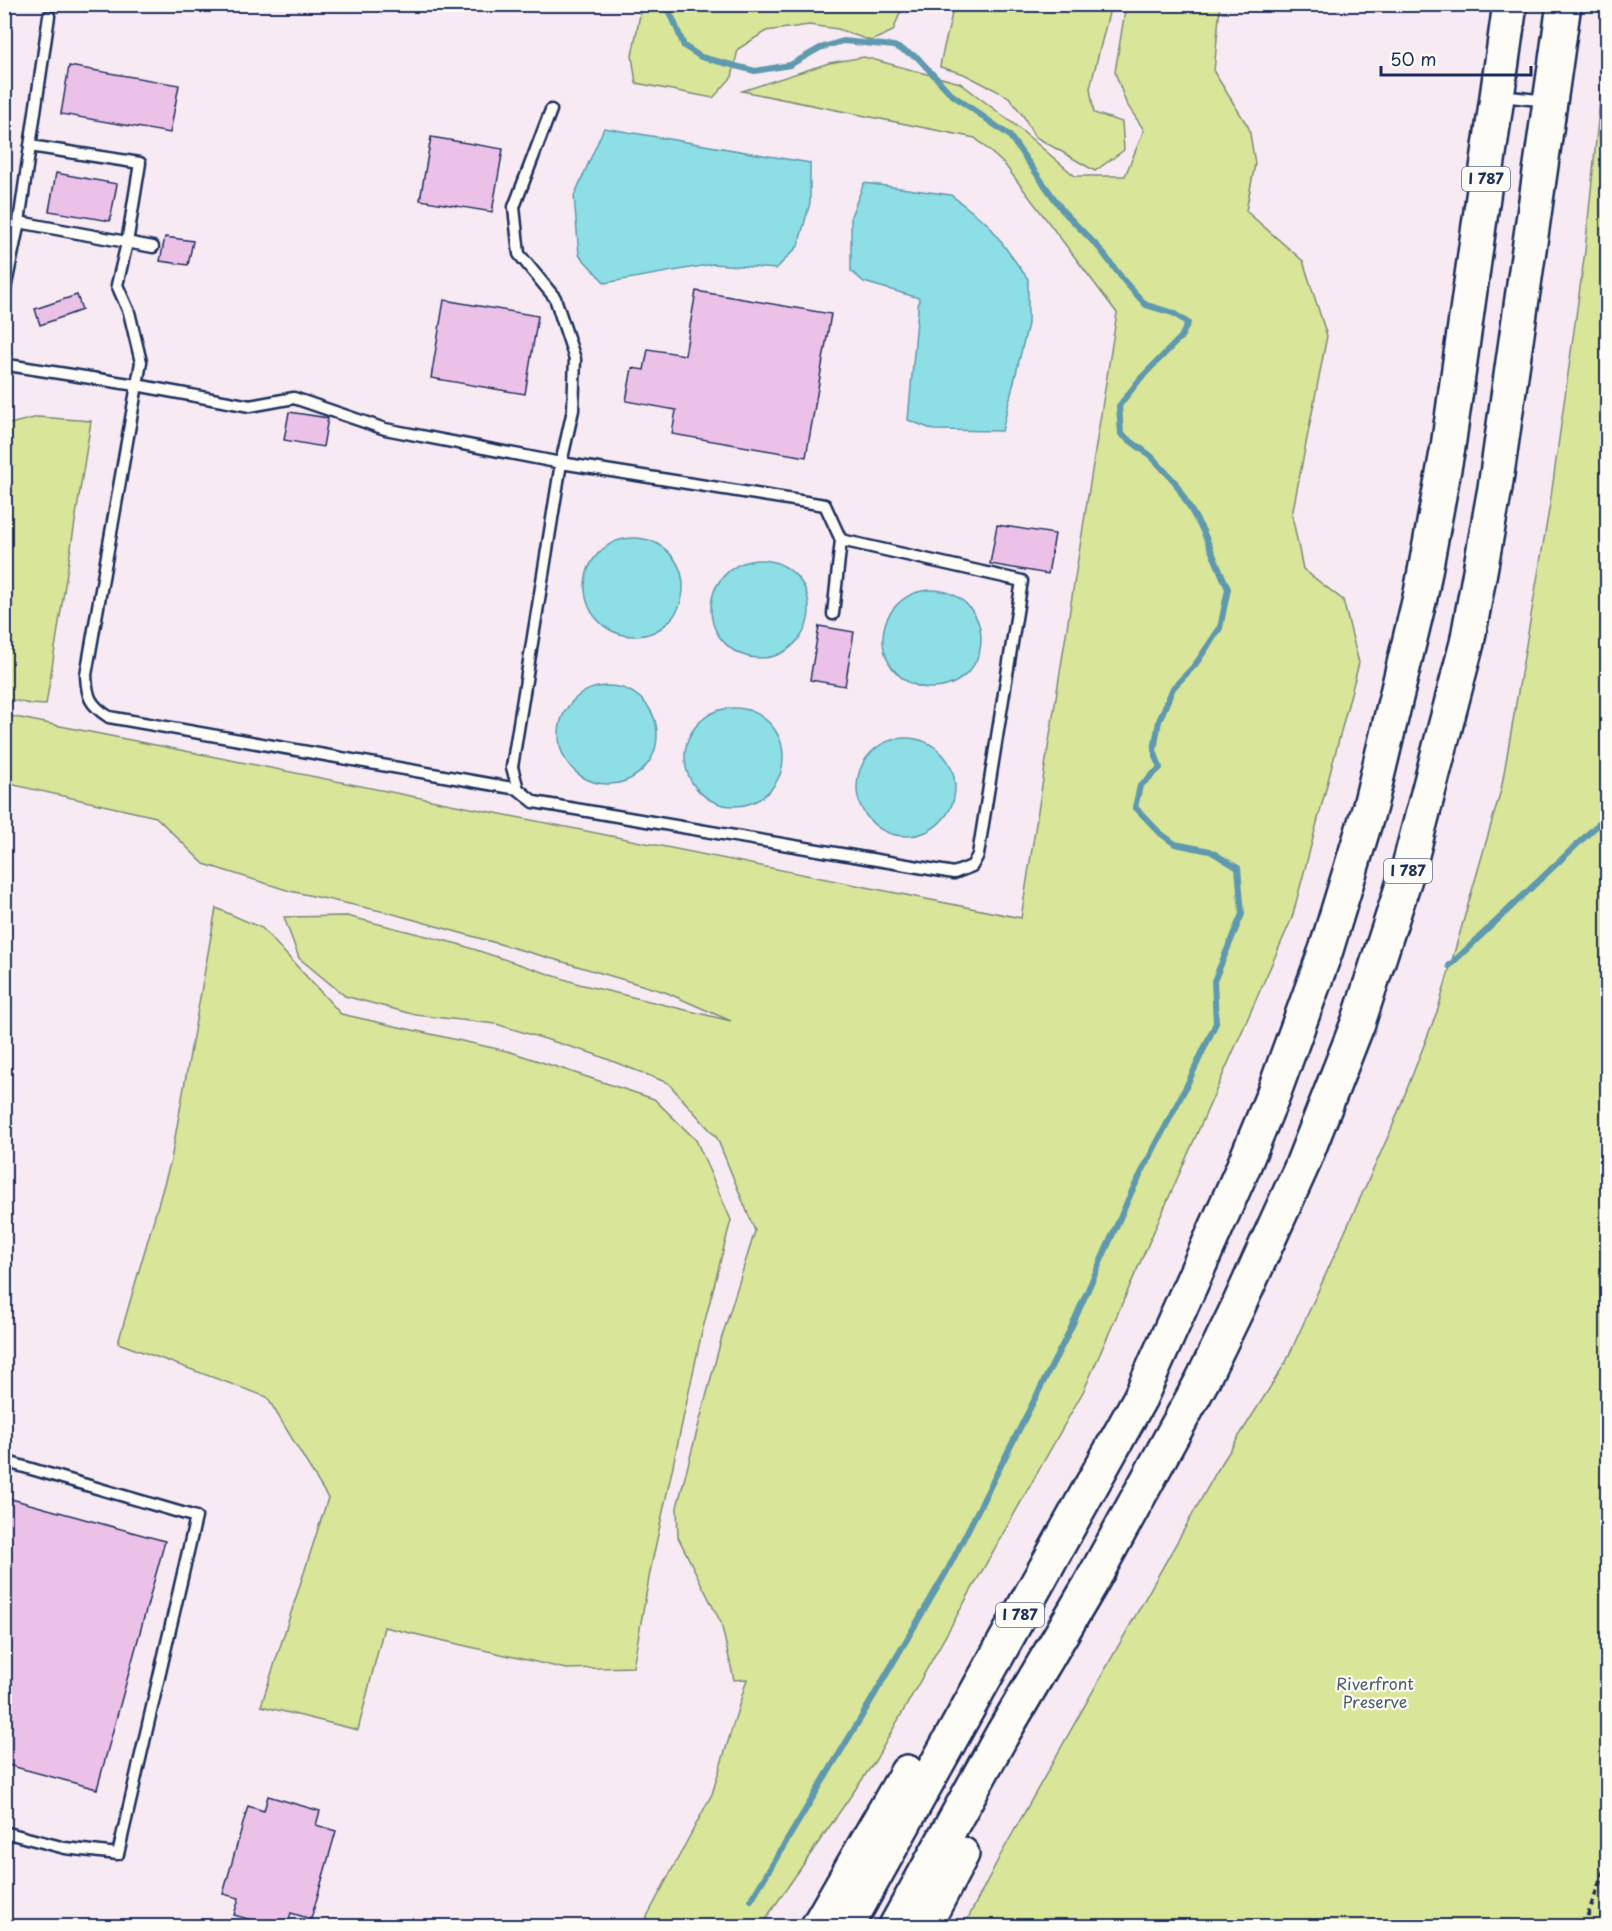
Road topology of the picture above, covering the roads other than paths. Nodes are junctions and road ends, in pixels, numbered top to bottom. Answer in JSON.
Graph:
{"nodes":[{"id":1,"x":1510,"y":4,"type":"edge"},
{"id":2,"x":1564,"y":4,"type":"edge"},
{"id":3,"x":49,"y":16,"type":"dead end"},
{"id":4,"x":1498,"y":95,"type":"junction"},
{"id":5,"x":1551,"y":101,"type":"junction"},
{"id":6,"x":551,"y":110,"type":"dead end"},
{"id":7,"x":30,"y":146,"type":"junction"},
{"id":8,"x":19,"y":222,"type":"junction"},
{"id":9,"x":127,"y":243,"type":"junction"},
{"id":10,"x":153,"y":247,"type":"dead end"},
{"id":11,"x":4,"y":294,"type":"edge"},
{"id":12,"x":4,"y":350,"type":"edge"},
{"id":13,"x":136,"y":385,"type":"junction"},
{"id":14,"x":561,"y":463,"type":"junction"},
{"id":15,"x":841,"y":540,"type":"junction"},
{"id":16,"x":833,"y":614,"type":"dead end"},
{"id":17,"x":518,"y":789,"type":"junction"},
{"id":18,"x":1183,"y":1298,"type":"junction"},
{"id":19,"x":4,"y":1461,"type":"edge"},
{"id":20,"x":1090,"y":1585,"type":"junction"},
{"id":21,"x":4,"y":1832,"type":"edge"},
{"id":22,"x":818,"y":1926,"type":"edge"},
{"id":23,"x":847,"y":1926,"type":"edge"},
{"id":24,"x":896,"y":1926,"type":"edge"},
{"id":25,"x":924,"y":1926,"type":"edge"}],
"edges":[{"from":1,"to":4,"type":"highway","number":"I 787"},
{"from":2,"to":5,"type":"highway","number":"I 787"},
{"from":3,"to":7,"type":"lane"},
{"from":4,"to":5,"type":"lane"},
{"from":4,"to":18,"type":"highway","number":"I 787"},
{"from":5,"to":20,"type":"highway","number":"I 787"},
{"from":6,"to":14,"type":"lane"},
{"from":7,"to":8,"type":"lane"},
{"from":7,"to":9,"type":"lane"},
{"from":8,"to":9,"type":"lane"},
{"from":8,"to":11,"type":"lane"},
{"from":9,"to":10,"type":"lane"},
{"from":9,"to":13,"type":"lane"},
{"from":12,"to":13,"type":"lane"},
{"from":13,"to":14,"type":"lane"},
{"from":13,"to":17,"type":"lane"},
{"from":14,"to":15,"type":"lane"},
{"from":14,"to":17,"type":"lane"},
{"from":15,"to":16,"type":"lane"},
{"from":15,"to":17,"type":"lane"},
{"from":18,"to":22,"type":"highway"},
{"from":18,"to":23,"type":"highway","number":"I 787"},
{"from":19,"to":21,"type":"lane"},
{"from":20,"to":24,"type":"highway","number":"I 787"},
{"from":20,"to":25,"type":"highway"}]}
